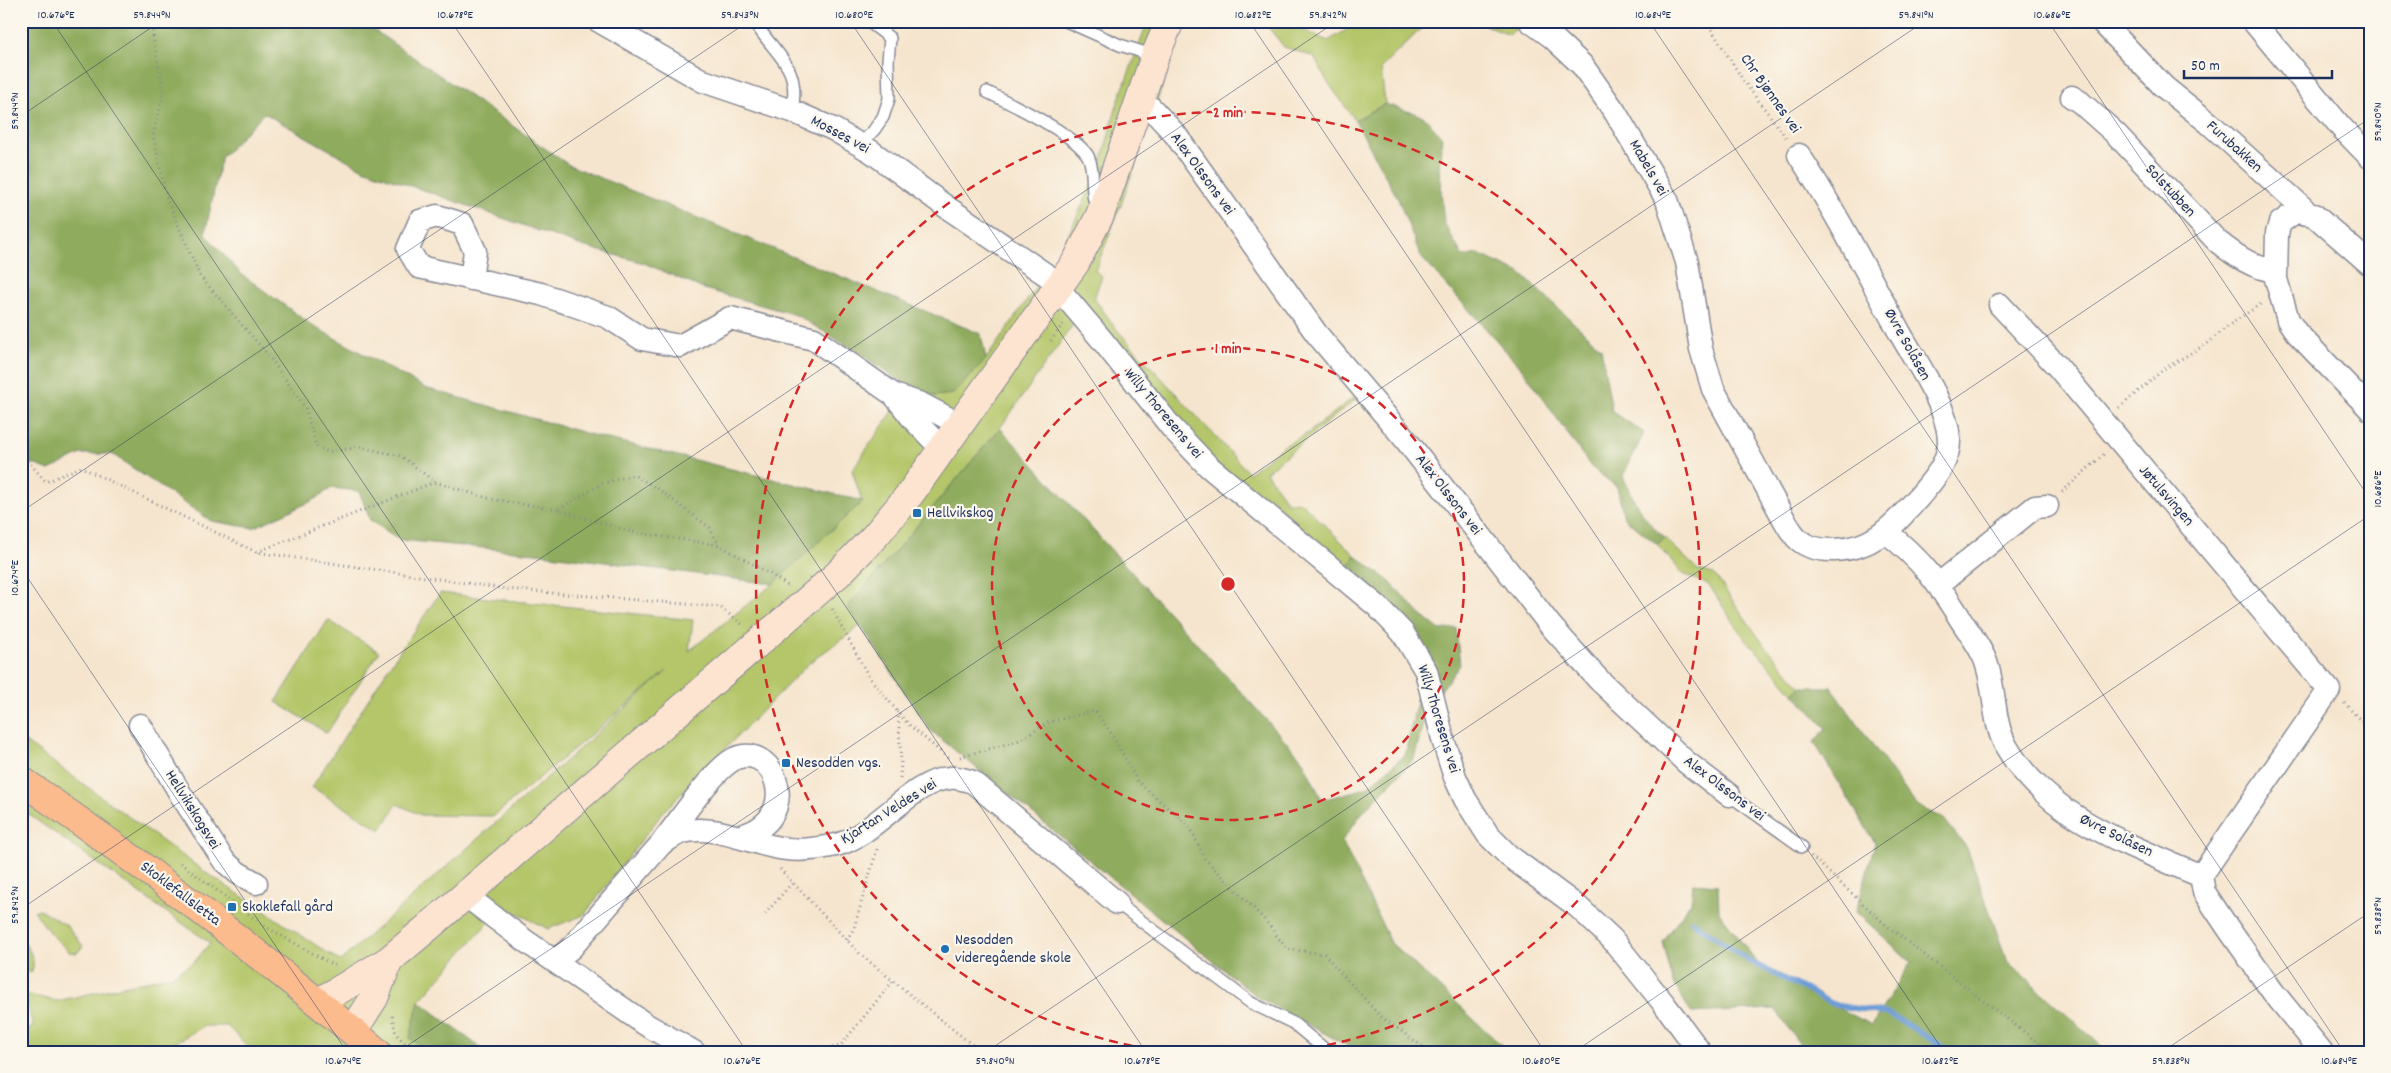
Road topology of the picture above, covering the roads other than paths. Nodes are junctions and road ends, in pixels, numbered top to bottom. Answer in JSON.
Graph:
{"nodes":[{"id":1,"x":599,"y":21,"type":"edge"},
{"id":2,"x":754,"y":21,"type":"edge"},
{"id":3,"x":1066,"y":21,"type":"edge"},
{"id":4,"x":1170,"y":21,"type":"edge"},
{"id":5,"x":1530,"y":21,"type":"edge"},
{"id":6,"x":2101,"y":21,"type":"edge"},
{"id":7,"x":2254,"y":21,"type":"edge"},
{"id":8,"x":873,"y":25,"type":"dead end"},
{"id":9,"x":1155,"y":56,"type":"junction"},
{"id":10,"x":987,"y":92,"type":"dead end"},
{"id":11,"x":2072,"y":97,"type":"dead end"},
{"id":12,"x":1139,"y":102,"type":"junction"},
{"id":13,"x":792,"y":111,"type":"junction"},
{"id":14,"x":860,"y":145,"type":"junction"},
{"id":15,"x":1798,"y":155,"type":"road end"},
{"id":16,"x":2370,"y":157,"type":"edge"},
{"id":17,"x":2302,"y":212,"type":"junction"},
{"id":18,"x":1100,"y":215,"type":"junction"},
{"id":19,"x":2370,"y":264,"type":"edge"},
{"id":20,"x":471,"y":279,"type":"dead end"},
{"id":21,"x":2277,"y":282,"type":"junction"},
{"id":22,"x":1058,"y":288,"type":"junction"},
{"id":23,"x":2000,"y":305,"type":"dead end"},
{"id":24,"x":1701,"y":350,"type":"joint"},
{"id":25,"x":894,"y":395,"type":"junction"},
{"id":26,"x":2370,"y":409,"type":"edge"},
{"id":27,"x":961,"y":425,"type":"junction"},
{"id":28,"x":943,"y":450,"type":"junction"},
{"id":29,"x":2047,"y":506,"type":"road end"},
{"id":30,"x":1885,"y":531,"type":"junction"},
{"id":31,"x":1939,"y":584,"type":"junction"},
{"id":32,"x":140,"y":725,"type":"dead end"},
{"id":33,"x":25,"y":769,"type":"edge"},
{"id":34,"x":1729,"y":795,"type":"joint"},
{"id":35,"x":738,"y":837,"type":"junction"},
{"id":36,"x":662,"y":843,"type":"junction"},
{"id":37,"x":1802,"y":847,"type":"road end"},
{"id":38,"x":2201,"y":876,"type":"junction"},
{"id":39,"x":256,"y":883,"type":"dead end"},
{"id":40,"x":465,"y":895,"type":"junction"},
{"id":41,"x":1117,"y":903,"type":"joint"},
{"id":42,"x":389,"y":960,"type":"junction"},
{"id":43,"x":555,"y":961,"type":"junction"},
{"id":44,"x":335,"y":1016,"type":"junction"},
{"id":45,"x":377,"y":1052,"type":"edge"},
{"id":46,"x":694,"y":1052,"type":"edge"},
{"id":47,"x":1328,"y":1052,"type":"edge"},
{"id":48,"x":1700,"y":1052,"type":"edge"},
{"id":49,"x":2322,"y":1052,"type":"edge"}],
"edges":[{"from":1,"to":13,"type":"street","name":"Mosses vei"},
{"from":2,"to":13,"type":"lane"},
{"from":3,"to":9,"type":"lane"},
{"from":4,"to":9,"type":"main road"},
{"from":5,"to":24,"type":"street","name":"Mabels vei"},
{"from":6,"to":17,"type":"street","name":"Furubakken"},
{"from":7,"to":16,"type":"street"},
{"from":8,"to":14,"type":"lane"},
{"from":9,"to":12,"type":"main road"},
{"from":10,"to":18,"type":"lane"},
{"from":11,"to":21,"type":"street","name":"Solstubben"},
{"from":12,"to":18,"type":"main road"},
{"from":12,"to":34,"type":"street","name":"Alex Olssons vei"},
{"from":13,"to":14,"type":"street","name":"Mosses vei"},
{"from":14,"to":22,"type":"street","name":"Mosses vei"},
{"from":15,"to":30,"type":"street","name":"Øvre Solåsen"},
{"from":17,"to":19,"type":"street","name":"Furubakken"},
{"from":17,"to":21,"type":"street"},
{"from":18,"to":22,"type":"main road"},
{"from":20,"to":25,"type":"street"},
{"from":21,"to":26,"type":"street"},
{"from":22,"to":27,"type":"main road"},
{"from":22,"to":48,"type":"street","name":"Willy Thoresens vei"},
{"from":23,"to":38,"type":"street","name":"Jøtulsvingen"},
{"from":24,"to":30,"type":"street","name":"Øvre Solåsen"},
{"from":25,"to":27,"type":"street"},
{"from":25,"to":28,"type":"street"},
{"from":27,"to":28,"type":"main road"},
{"from":28,"to":40,"type":"main road"},
{"from":29,"to":31,"type":"street"},
{"from":30,"to":31,"type":"street","name":"Øvre Solåsen"},
{"from":31,"to":38,"type":"street","name":"Øvre Solåsen"},
{"from":32,"to":39,"type":"street","name":"Hellvikskogsvei"},
{"from":33,"to":44,"type":"main road","name":"Skoklefallsletta"},
{"from":34,"to":37,"type":"lane","name":"Alex Olssons vei"},
{"from":35,"to":36,"type":"street","name":"Kjartan Veldes vei"},
{"from":35,"to":36,"type":"street"},
{"from":35,"to":41,"type":"street","name":"Kjartan Veldes vei"},
{"from":36,"to":43,"type":"street","name":"Kjartan Veldes vei"},
{"from":38,"to":49,"type":"street"},
{"from":40,"to":42,"type":"main road"},
{"from":40,"to":43,"type":"street"},
{"from":41,"to":47,"type":"lane"},
{"from":42,"to":44,"type":"main road"},
{"from":42,"to":44,"type":"main road"},
{"from":43,"to":46,"type":"street"},
{"from":44,"to":45,"type":"main road","name":"Skoklefallsletta"}]}
